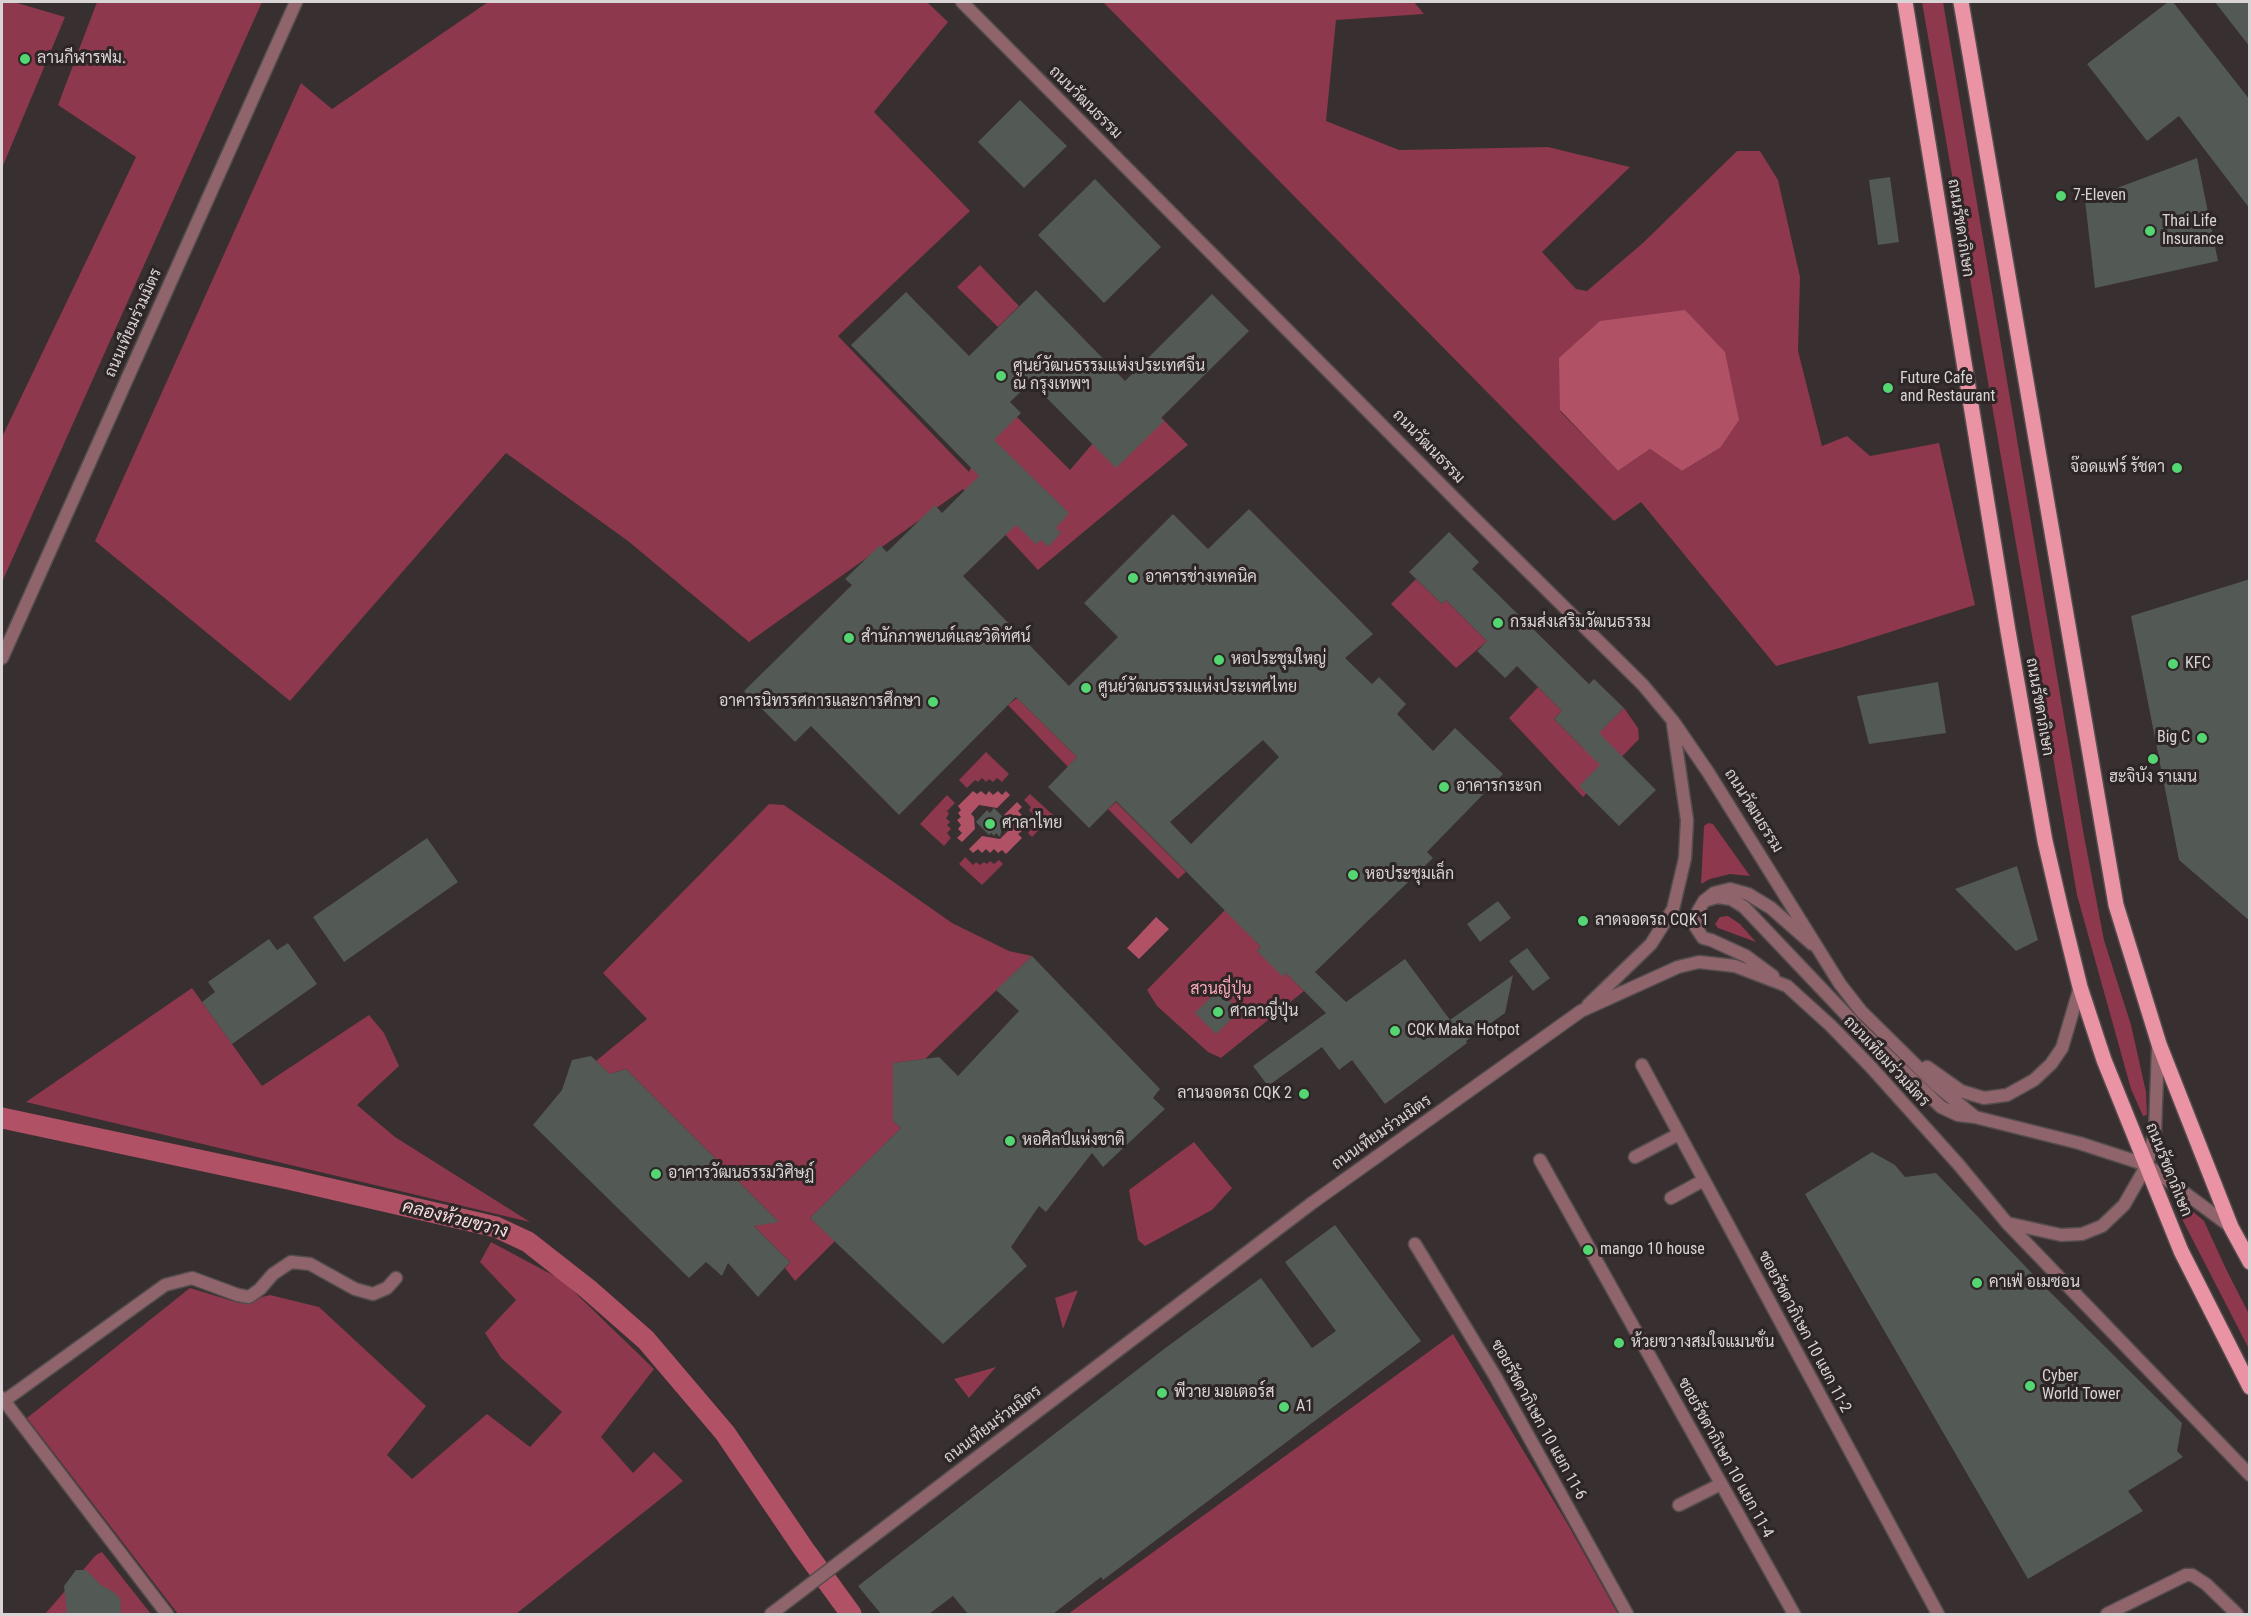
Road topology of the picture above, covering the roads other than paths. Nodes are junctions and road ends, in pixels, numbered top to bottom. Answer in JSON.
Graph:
{"nodes":[{"id":1,"x":296,"y":2,"type":"edge"},
{"id":2,"x":962,"y":2,"type":"edge"},
{"id":3,"x":1905,"y":2,"type":"edge"},
{"id":4,"x":1961,"y":2,"type":"edge"},
{"id":5,"x":2,"y":658,"type":"edge"},
{"id":6,"x":1673,"y":721,"type":"junction"},
{"id":7,"x":1704,"y":902,"type":"junction"},
{"id":8,"x":1823,"y":955,"type":"junction"},
{"id":9,"x":1786,"y":986,"type":"junction"},
{"id":10,"x":2080,"y":987,"type":"junction"},
{"id":11,"x":1581,"y":1011,"type":"junction"},
{"id":12,"x":2159,"y":1044,"type":"junction"},
{"id":13,"x":1899,"y":1047,"type":"junction"},
{"id":14,"x":1642,"y":1065,"type":"dead end"},
{"id":15,"x":1975,"y":1117,"type":"junction"},
{"id":16,"x":1679,"y":1134,"type":"junction"},
{"id":17,"x":1635,"y":1157,"type":"dead end"},
{"id":18,"x":1540,"y":1160,"type":"dead end"},
{"id":19,"x":2147,"y":1165,"type":"junction"},
{"id":20,"x":1704,"y":1180,"type":"junction"},
{"id":21,"x":1671,"y":1198,"type":"dead end"},
{"id":22,"x":2007,"y":1224,"type":"junction"},
{"id":23,"x":2231,"y":1227,"type":"junction"},
{"id":24,"x":1415,"y":1244,"type":"dead end"},
{"id":25,"x":2250,"y":1262,"type":"edge"},
{"id":26,"x":396,"y":1278,"type":"dead end"},
{"id":27,"x":2250,"y":1388,"type":"edge"},
{"id":28,"x":2,"y":1399,"type":"edge"},
{"id":29,"x":2250,"y":1475,"type":"edge"},
{"id":30,"x":1721,"y":1484,"type":"junction"},
{"id":31,"x":1679,"y":1505,"type":"dead end"},
{"id":32,"x":167,"y":1614,"type":"edge"},
{"id":33,"x":771,"y":1614,"type":"edge"},
{"id":34,"x":1627,"y":1614,"type":"edge"},
{"id":35,"x":1794,"y":1614,"type":"edge"},
{"id":36,"x":1938,"y":1614,"type":"edge"},
{"id":37,"x":2107,"y":1614,"type":"edge"},
{"id":38,"x":2236,"y":1614,"type":"edge"}],
"edges":[{"from":1,"to":5,"type":"street","name":"ถนนเทียมร่วมมิตร"},
{"from":2,"to":6,"type":"street","name":"ถนนวัฒนธรรม"},
{"from":3,"to":10,"type":"main road","name":"ถนนรัชดาภิเษก"},
{"from":4,"to":12,"type":"main road"},
{"from":6,"to":8,"type":"street","name":"ถนนวัฒนธรรม"},
{"from":6,"to":11,"type":"street"},
{"from":7,"to":8,"type":"street"},
{"from":7,"to":9,"type":"street"},
{"from":7,"to":15,"type":"street"},
{"from":8,"to":13,"type":"street","name":"ถนนเทียมร่วมมิตร"},
{"from":9,"to":11,"type":"street","name":"ถนนเทียมร่วมมิตร"},
{"from":9,"to":22,"type":"street","name":"ถนนเทียมร่วมมิตร"},
{"from":10,"to":13,"type":"street"},
{"from":10,"to":19,"type":"main road","name":"ถนนรัชดาภิเษก"},
{"from":11,"to":33,"type":"street","name":"ถนนเทียมร่วมมิตร"},
{"from":12,"to":19,"type":"street"},
{"from":12,"to":23,"type":"main road"},
{"from":13,"to":15,"type":"street"},
{"from":14,"to":16,"type":"street","name":"ซอยรัชดาภิเษก 10 แยก 11-2"},
{"from":15,"to":19,"type":"street"},
{"from":16,"to":17,"type":"street"},
{"from":16,"to":20,"type":"street","name":"ซอยรัชดาภิเษก 10 แยก 11-2"},
{"from":18,"to":30,"type":"street","name":"ซอยรัชดาภิเษก 10 แยก 11-4"},
{"from":19,"to":22,"type":"street"},
{"from":19,"to":23,"type":"street"},
{"from":19,"to":27,"type":"main road","name":"ถนนรัชดาภิเษก"},
{"from":20,"to":21,"type":"street"},
{"from":20,"to":36,"type":"street","name":"ซอยรัชดาภิเษก 10 แยก 11-2"},
{"from":22,"to":29,"type":"street","name":"ถนนเทียมร่วมมิตร"},
{"from":23,"to":25,"type":"main road"},
{"from":24,"to":34,"type":"street","name":"ซอยรัชดาภิเษก 10 แยก 11-6"},
{"from":26,"to":28,"type":"street"},
{"from":28,"to":32,"type":"street"},
{"from":30,"to":31,"type":"street"},
{"from":30,"to":35,"type":"street","name":"ซอยรัชดาภิเษก 10 แยก 11-4"},
{"from":37,"to":38,"type":"street"}]}
